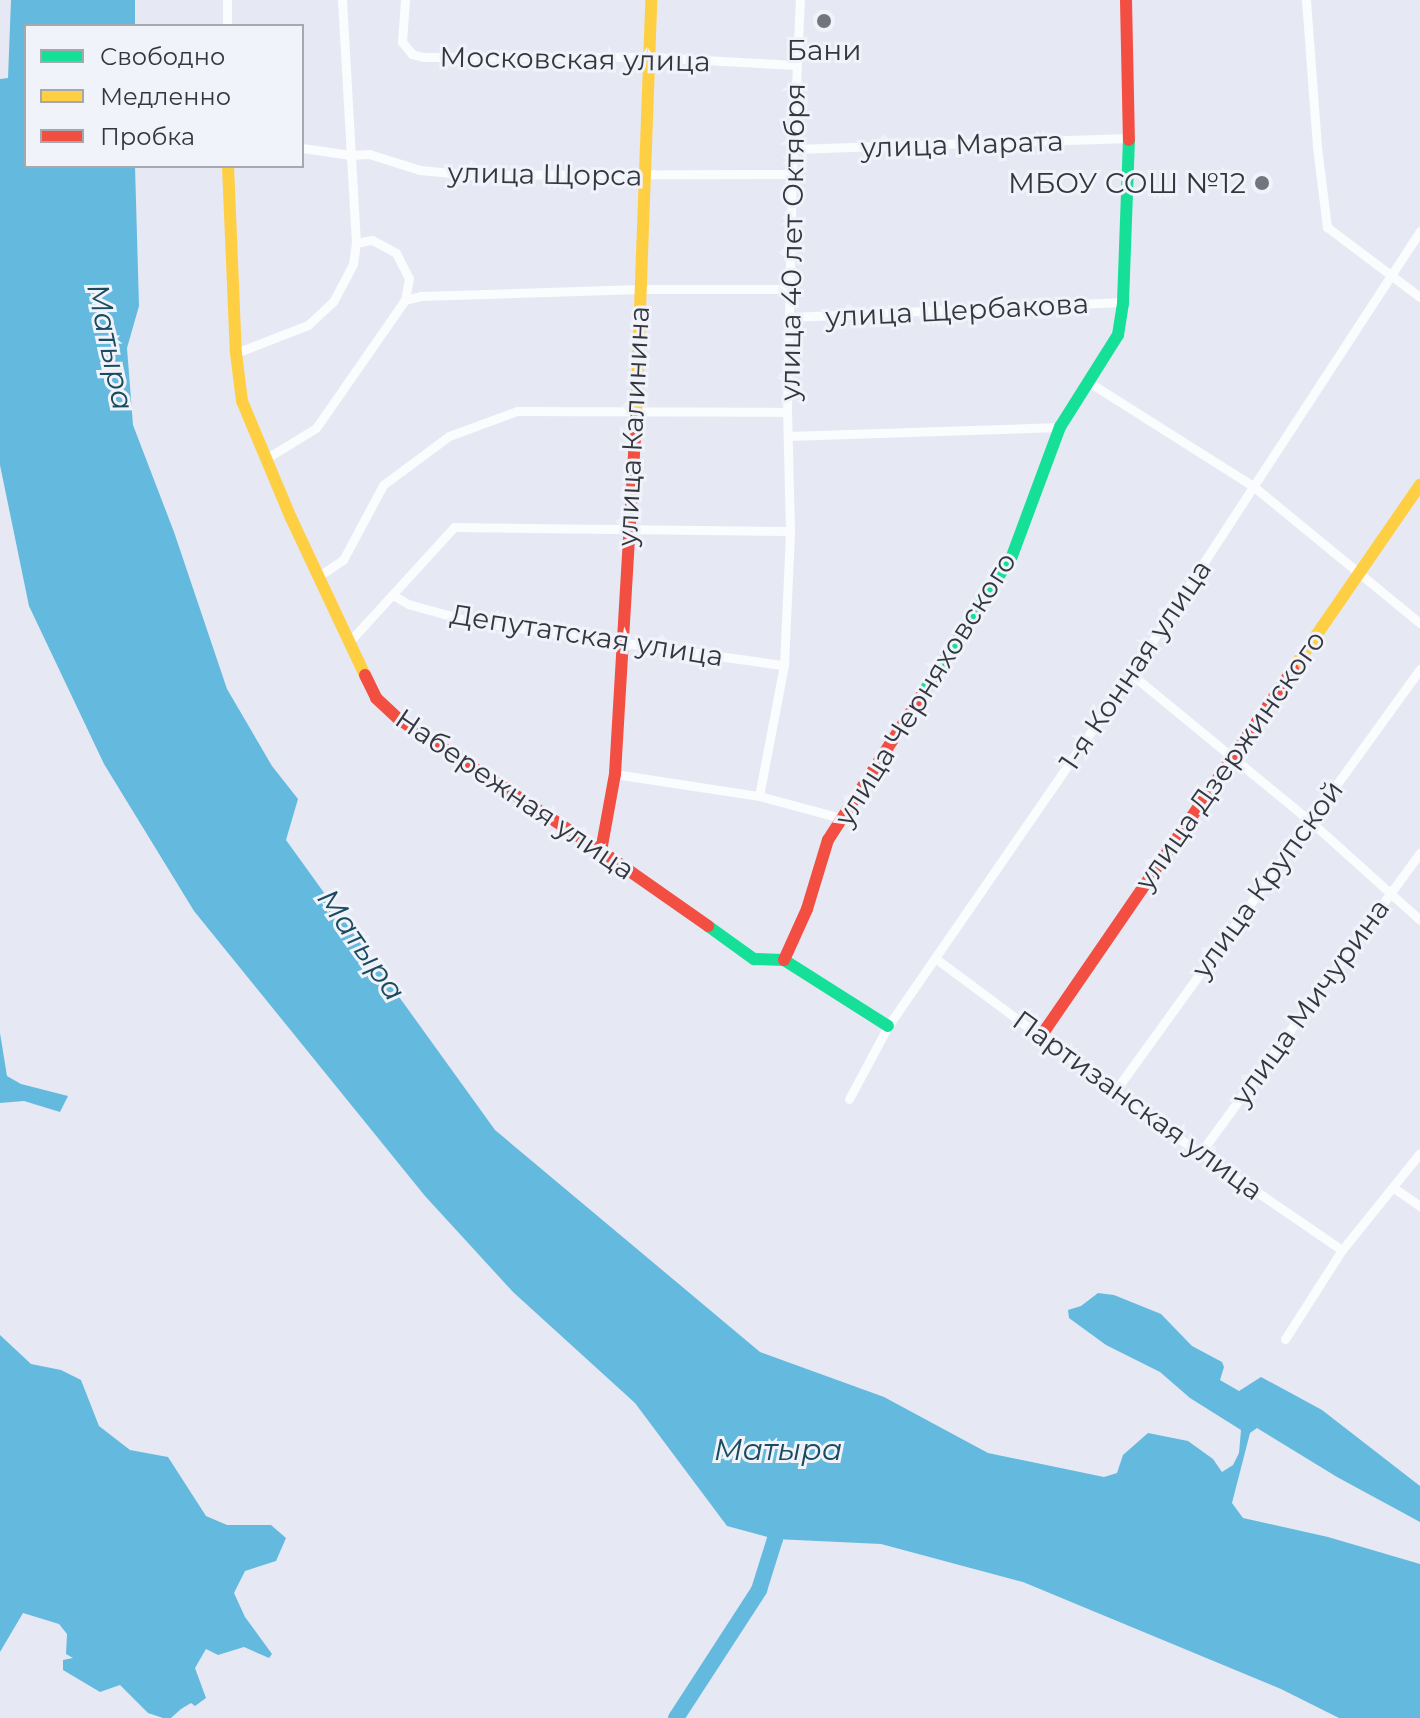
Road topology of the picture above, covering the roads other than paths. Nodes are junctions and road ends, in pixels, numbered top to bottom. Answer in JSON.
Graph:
{"nodes":[{"id":1,"x":227,"y":0,"type":"edge"},
{"id":2,"x":342,"y":0,"type":"edge"},
{"id":3,"x":405,"y":0,"type":"edge"},
{"id":4,"x":651,"y":0,"type":"edge"},
{"id":5,"x":800,"y":0,"type":"edge"},
{"id":6,"x":1126,"y":0,"type":"edge"},
{"id":7,"x":1306,"y":0,"type":"edge"},
{"id":8,"x":227,"y":24,"type":"edge"},
{"id":9,"x":648,"y":57,"type":"junction"},
{"id":10,"x":796,"y":65,"type":"junction"},
{"id":11,"x":1129,"y":138,"type":"junction"},
{"id":12,"x":304,"y":148,"type":"edge"},
{"id":13,"x":794,"y":149,"type":"junction"},
{"id":14,"x":350,"y":155,"type":"junction"},
{"id":15,"x":228,"y":168,"type":"edge"},
{"id":16,"x":792,"y":174,"type":"junction"},
{"id":17,"x":644,"y":177,"type":"junction"},
{"id":18,"x":1420,"y":231,"type":"edge"},
{"id":19,"x":356,"y":243,"type":"junction"},
{"id":20,"x":1390,"y":274,"type":"junction"},
{"id":21,"x":640,"y":289,"type":"junction"},
{"id":22,"x":791,"y":289,"type":"junction"},
{"id":23,"x":1420,"y":297,"type":"edge"},
{"id":24,"x":405,"y":300,"type":"junction"},
{"id":25,"x":1123,"y":302,"type":"junction"},
{"id":26,"x":791,"y":317,"type":"junction"},
{"id":27,"x":236,"y":353,"type":"junction"},
{"id":28,"x":1090,"y":383,"type":"junction"},
{"id":29,"x":636,"y":411,"type":"junction"},
{"id":30,"x":787,"y":412,"type":"junction"},
{"id":31,"x":1060,"y":427,"type":"junction"},
{"id":32,"x":788,"y":436,"type":"junction"},
{"id":33,"x":267,"y":458,"type":"junction"},
{"id":34,"x":1420,"y":485,"type":"edge"},
{"id":35,"x":1253,"y":486,"type":"junction"},
{"id":36,"x":790,"y":531,"type":"junction"},
{"id":37,"x":628,"y":532,"type":"junction"},
{"id":38,"x":1358,"y":573,"type":"junction"},
{"id":39,"x":319,"y":576,"type":"junction"},
{"id":40,"x":393,"y":595,"type":"junction"},
{"id":41,"x":1420,"y":623,"type":"edge"},
{"id":42,"x":350,"y":641,"type":"junction"},
{"id":43,"x":620,"y":643,"type":"junction"},
{"id":44,"x":784,"y":665,"type":"junction"},
{"id":45,"x":1420,"y":669,"type":"edge"},
{"id":46,"x":1131,"y":674,"type":"junction"},
{"id":47,"x":1231,"y":756,"type":"junction"},
{"id":48,"x":615,"y":774,"type":"junction"},
{"id":49,"x":759,"y":796,"type":"junction"},
{"id":50,"x":845,"y":819,"type":"junction"},
{"id":51,"x":1309,"y":820,"type":"junction"},
{"id":52,"x":601,"y":851,"type":"junction"},
{"id":53,"x":1420,"y":853,"type":"edge"},
{"id":54,"x":1390,"y":893,"type":"junction"},
{"id":55,"x":1420,"y":920,"type":"edge"},
{"id":56,"x":935,"y":958,"type":"junction"},
{"id":57,"x":784,"y":960,"type":"junction"},
{"id":58,"x":888,"y":1026,"type":"junction"},
{"id":59,"x":1041,"y":1036,"type":"junction"},
{"id":60,"x":1115,"y":1091,"type":"junction"},
{"id":61,"x":849,"y":1099,"type":"dead end"},
{"id":62,"x":1201,"y":1152,"type":"junction"},
{"id":63,"x":1420,"y":1153,"type":"edge"},
{"id":64,"x":1394,"y":1188,"type":"junction"},
{"id":65,"x":1420,"y":1206,"type":"edge"},
{"id":66,"x":1342,"y":1250,"type":"junction"},
{"id":67,"x":1285,"y":1339,"type":"dead end"}],
"edges":[{"from":1,"to":8,"type":"street"},
{"from":2,"to":14,"type":"street"},
{"from":3,"to":9,"type":"street","name":"Московская улица"},
{"from":4,"to":9,"type":"street","name":"улица Калинина"},
{"from":5,"to":10,"type":"street","name":"улица 40 лет Октября"},
{"from":6,"to":11,"type":"street","name":"улица Черняховского"},
{"from":7,"to":20,"type":"street"},
{"from":9,"to":10,"type":"street","name":"Московская улица"},
{"from":9,"to":17,"type":"street","name":"улица Калинина"},
{"from":10,"to":13,"type":"street","name":"улица 40 лет Октября"},
{"from":11,"to":13,"type":"street","name":"улица Марата"},
{"from":11,"to":25,"type":"street","name":"улица Черняховского"},
{"from":12,"to":14,"type":"street","name":"улица Щорса"},
{"from":13,"to":16,"type":"street","name":"улица 40 лет Октября"},
{"from":14,"to":17,"type":"street","name":"улица Щорса"},
{"from":14,"to":19,"type":"street"},
{"from":15,"to":27,"type":"street","name":"Набережная улица"},
{"from":16,"to":17,"type":"street","name":"улица Щорса"},
{"from":16,"to":22,"type":"street","name":"улица 40 лет Октября"},
{"from":17,"to":21,"type":"street","name":"улица Калинина"},
{"from":18,"to":20,"type":"street","name":"1-я Конная улица"},
{"from":19,"to":24,"type":"street"},
{"from":19,"to":27,"type":"street"},
{"from":20,"to":23,"type":"street"},
{"from":20,"to":35,"type":"street","name":"1-я Конная улица"},
{"from":21,"to":22,"type":"street"},
{"from":21,"to":24,"type":"street"},
{"from":21,"to":29,"type":"street","name":"улица Калинина"},
{"from":22,"to":26,"type":"street","name":"улица 40 лет Октября"},
{"from":24,"to":33,"type":"street"},
{"from":25,"to":26,"type":"street","name":"улица Щербакова"},
{"from":25,"to":28,"type":"street","name":"улица Черняховского"},
{"from":26,"to":30,"type":"street","name":"улица 40 лет Октября"},
{"from":27,"to":33,"type":"street","name":"Набережная улица"},
{"from":28,"to":31,"type":"street","name":"улица Черняховского"},
{"from":28,"to":35,"type":"street"},
{"from":29,"to":30,"type":"street"},
{"from":29,"to":37,"type":"street","name":"улица Калинина"},
{"from":29,"to":39,"type":"street"},
{"from":30,"to":32,"type":"street","name":"улица 40 лет Октября"},
{"from":31,"to":32,"type":"street","name":"улица 40 лет Октября"},
{"from":31,"to":50,"type":"street","name":"улица Черняховского"},
{"from":32,"to":36,"type":"street","name":"улица 40 лет Октября"},
{"from":33,"to":39,"type":"street","name":"Набережная улица"},
{"from":34,"to":38,"type":"street","name":"улица Дзержинского"},
{"from":35,"to":38,"type":"street"},
{"from":35,"to":46,"type":"street","name":"1-я Конная улица"},
{"from":36,"to":37,"type":"street"},
{"from":36,"to":44,"type":"street","name":"улица 40 лет Октября"},
{"from":37,"to":40,"type":"street"},
{"from":37,"to":43,"type":"street","name":"улица Калинина"},
{"from":38,"to":41,"type":"street"},
{"from":38,"to":47,"type":"street","name":"улица Дзержинского"},
{"from":39,"to":42,"type":"street","name":"Набережная улица"},
{"from":40,"to":42,"type":"street"},
{"from":40,"to":43,"type":"street","name":"Депутатская улица"},
{"from":42,"to":52,"type":"street","name":"Набережная улица"},
{"from":43,"to":44,"type":"street","name":"Депутатская улица"},
{"from":43,"to":48,"type":"street","name":"улица Калинина"},
{"from":44,"to":49,"type":"street","name":"улица 40 лет Октября"},
{"from":45,"to":51,"type":"street","name":"улица Крупской"},
{"from":46,"to":47,"type":"street"},
{"from":46,"to":56,"type":"street","name":"1-я Конная улица"},
{"from":47,"to":51,"type":"street"},
{"from":47,"to":59,"type":"street","name":"улица Дзержинского"},
{"from":48,"to":49,"type":"street"},
{"from":48,"to":52,"type":"street","name":"улица Калинина"},
{"from":49,"to":50,"type":"street"},
{"from":50,"to":57,"type":"street","name":"улица Черняховского"},
{"from":51,"to":54,"type":"street"},
{"from":51,"to":60,"type":"street","name":"улица Крупской"},
{"from":52,"to":57,"type":"street","name":"Набережная улица"},
{"from":53,"to":54,"type":"street","name":"улица Мичурина"},
{"from":54,"to":55,"type":"street"},
{"from":54,"to":62,"type":"street","name":"улица Мичурина"},
{"from":56,"to":58,"type":"street","name":"1-я Конная улица"},
{"from":56,"to":59,"type":"street","name":"Партизанская улица"},
{"from":57,"to":58,"type":"street","name":"Набережная улица"},
{"from":58,"to":61,"type":"street","name":"1-я Конная улица"},
{"from":59,"to":60,"type":"street","name":"Партизанская улица"},
{"from":60,"to":62,"type":"street","name":"Партизанская улица"},
{"from":62,"to":66,"type":"street","name":"Партизанская улица"},
{"from":63,"to":64,"type":"street"},
{"from":64,"to":65,"type":"street"},
{"from":64,"to":66,"type":"street"},
{"from":66,"to":67,"type":"street"}]}
